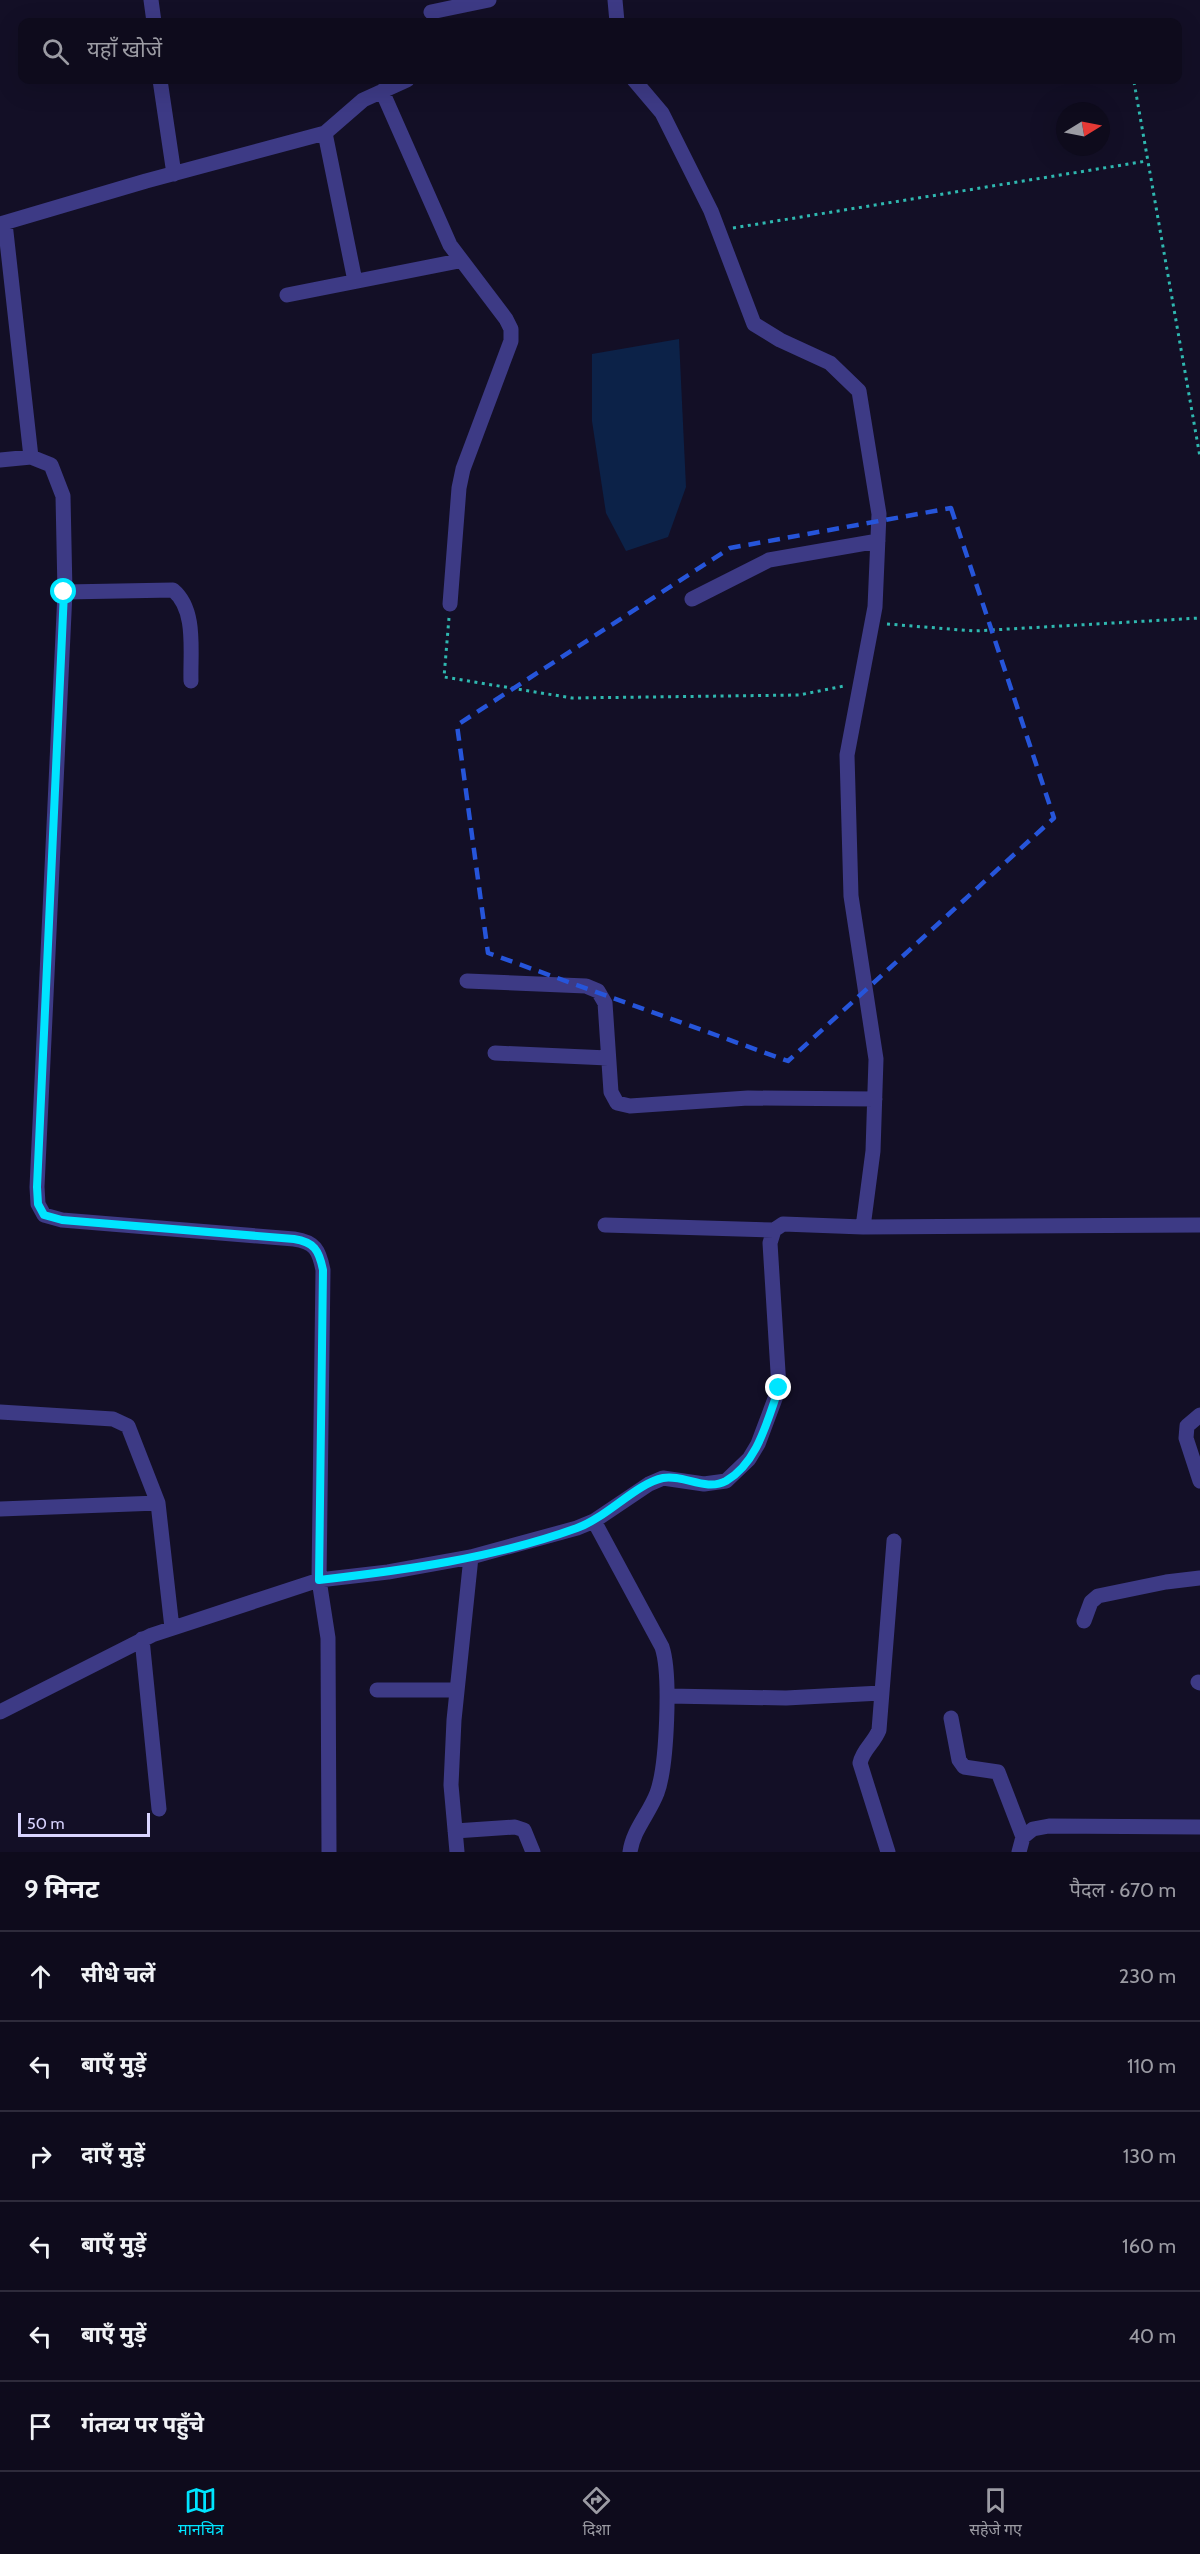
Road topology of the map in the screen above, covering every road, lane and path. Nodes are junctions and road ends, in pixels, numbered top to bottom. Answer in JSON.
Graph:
{"nodes":[{"id":1,"x":151,"y":0,"type":"edge"},
{"id":2,"x":489,"y":0,"type":"edge"},
{"id":3,"x":615,"y":0,"type":"edge"},
{"id":4,"x":431,"y":12,"type":"dead end"},
{"id":5,"x":153,"y":18,"type":"edge"},
{"id":6,"x":617,"y":18,"type":"edge"},
{"id":7,"x":161,"y":84,"type":"edge"},
{"id":8,"x":398,"y":84,"type":"edge"},
{"id":9,"x":637,"y":84,"type":"edge"},
{"id":10,"x":1134,"y":84,"type":"edge"},
{"id":11,"x":382,"y":91,"type":"junction"},
{"id":12,"x":325,"y":133,"type":"junction"},
{"id":13,"x":1147,"y":161,"type":"junction"},
{"id":14,"x":174,"y":174,"type":"junction"},
{"id":15,"x":2,"y":224,"type":"edge"},
{"id":16,"x":716,"y":230,"type":"junction"},
{"id":17,"x":459,"y":261,"type":"junction"},
{"id":18,"x":356,"y":281,"type":"junction"},
{"id":19,"x":287,"y":295,"type":"dead end"},
{"id":20,"x":31,"y":457,"type":"junction"},
{"id":21,"x":1200,"y":457,"type":"edge"},
{"id":22,"x":0,"y":460,"type":"edge"},
{"id":23,"x":878,"y":541,"type":"junction"},
{"id":24,"x":64,"y":592,"type":"junction"},
{"id":25,"x":692,"y":599,"type":"dead end"},
{"id":26,"x":450,"y":604,"type":"joint"},
{"id":27,"x":1200,"y":618,"type":"edge"},
{"id":28,"x":872,"y":623,"type":"junction"},
{"id":29,"x":191,"y":681,"type":"dead end"},
{"id":30,"x":861,"y":683,"type":"junction"},
{"id":31,"x":467,"y":981,"type":"dead end"},
{"id":32,"x":495,"y":1053,"type":"dead end"},
{"id":33,"x":608,"y":1058,"type":"junction"},
{"id":34,"x":875,"y":1099,"type":"junction"},
{"id":35,"x":1200,"y":1225,"type":"edge"},
{"id":36,"x":605,"y":1226,"type":"dead end"},
{"id":37,"x":863,"y":1227,"type":"junction"},
{"id":38,"x":774,"y":1230,"type":"junction"},
{"id":39,"x":0,"y":1412,"type":"edge"},
{"id":40,"x":1200,"y":1415,"type":"edge"},
{"id":41,"x":1200,"y":1481,"type":"edge"},
{"id":42,"x":158,"y":1503,"type":"junction"},
{"id":43,"x":0,"y":1509,"type":"edge"},
{"id":44,"x":594,"y":1521,"type":"junction"},
{"id":45,"x":894,"y":1541,"type":"dead end"},
{"id":46,"x":471,"y":1557,"type":"junction"},
{"id":47,"x":1200,"y":1578,"type":"edge"},
{"id":48,"x":319,"y":1580,"type":"junction"},
{"id":49,"x":1084,"y":1621,"type":"dead end"},
{"id":50,"x":171,"y":1628,"type":"junction"},
{"id":51,"x":142,"y":1640,"type":"junction"},
{"id":52,"x":377,"y":1690,"type":"dead end"},
{"id":53,"x":457,"y":1690,"type":"junction"},
{"id":54,"x":881,"y":1693,"type":"junction"},
{"id":55,"x":668,"y":1696,"type":"junction"},
{"id":56,"x":0,"y":1712,"type":"edge"},
{"id":57,"x":951,"y":1718,"type":"dead end"},
{"id":58,"x":159,"y":1809,"type":"dead end"},
{"id":59,"x":1200,"y":1827,"type":"edge"},
{"id":60,"x":455,"y":1831,"type":"junction"},
{"id":61,"x":1023,"y":1836,"type":"junction"},
{"id":62,"x":328,"y":1852,"type":"edge"},
{"id":63,"x":457,"y":1852,"type":"edge"},
{"id":64,"x":533,"y":1852,"type":"edge"},
{"id":65,"x":630,"y":1852,"type":"edge"},
{"id":66,"x":888,"y":1852,"type":"edge"},
{"id":67,"x":1019,"y":1852,"type":"edge"}],
"edges":[{"from":1,"to":5,"type":"street"},
{"from":2,"to":4,"type":"street"},
{"from":3,"to":6,"type":"street"},
{"from":7,"to":14,"type":"street"},
{"from":8,"to":11,"type":"street"},
{"from":9,"to":16,"type":"street"},
{"from":10,"to":13,"type":"path"},
{"from":11,"to":12,"type":"street"},
{"from":11,"to":17,"type":"street"},
{"from":12,"to":14,"type":"street"},
{"from":12,"to":18,"type":"street"},
{"from":13,"to":16,"type":"path"},
{"from":13,"to":21,"type":"path"},
{"from":14,"to":15,"type":"street"},
{"from":15,"to":20,"type":"street"},
{"from":16,"to":23,"type":"street"},
{"from":17,"to":18,"type":"street"},
{"from":17,"to":26,"type":"street"},
{"from":18,"to":19,"type":"street"},
{"from":20,"to":22,"type":"street"},
{"from":20,"to":24,"type":"street"},
{"from":23,"to":25,"type":"street"},
{"from":23,"to":28,"type":"street"},
{"from":24,"to":29,"type":"street"},
{"from":24,"to":48,"type":"street"},
{"from":26,"to":30,"type":"path"},
{"from":27,"to":28,"type":"path"},
{"from":28,"to":30,"type":"street"},
{"from":30,"to":34,"type":"street"},
{"from":31,"to":33,"type":"street"},
{"from":32,"to":33,"type":"street"},
{"from":33,"to":34,"type":"street"},
{"from":34,"to":37,"type":"street"},
{"from":35,"to":37,"type":"street"},
{"from":36,"to":38,"type":"street"},
{"from":37,"to":38,"type":"street"},
{"from":38,"to":44,"type":"street"},
{"from":39,"to":42,"type":"street"},
{"from":40,"to":41,"type":"street"},
{"from":42,"to":43,"type":"street"},
{"from":42,"to":50,"type":"street"},
{"from":44,"to":46,"type":"street"},
{"from":44,"to":55,"type":"street"},
{"from":45,"to":54,"type":"street"},
{"from":46,"to":48,"type":"street"},
{"from":46,"to":53,"type":"street"},
{"from":47,"to":49,"type":"street"},
{"from":48,"to":50,"type":"street"},
{"from":48,"to":62,"type":"street"},
{"from":50,"to":51,"type":"street"},
{"from":51,"to":56,"type":"street"},
{"from":51,"to":58,"type":"street"},
{"from":52,"to":53,"type":"street"},
{"from":53,"to":60,"type":"street"},
{"from":54,"to":55,"type":"street"},
{"from":54,"to":66,"type":"street"},
{"from":55,"to":65,"type":"street"},
{"from":57,"to":61,"type":"street"},
{"from":59,"to":61,"type":"street"},
{"from":60,"to":63,"type":"street"},
{"from":60,"to":64,"type":"street"},
{"from":61,"to":67,"type":"street"}]}
